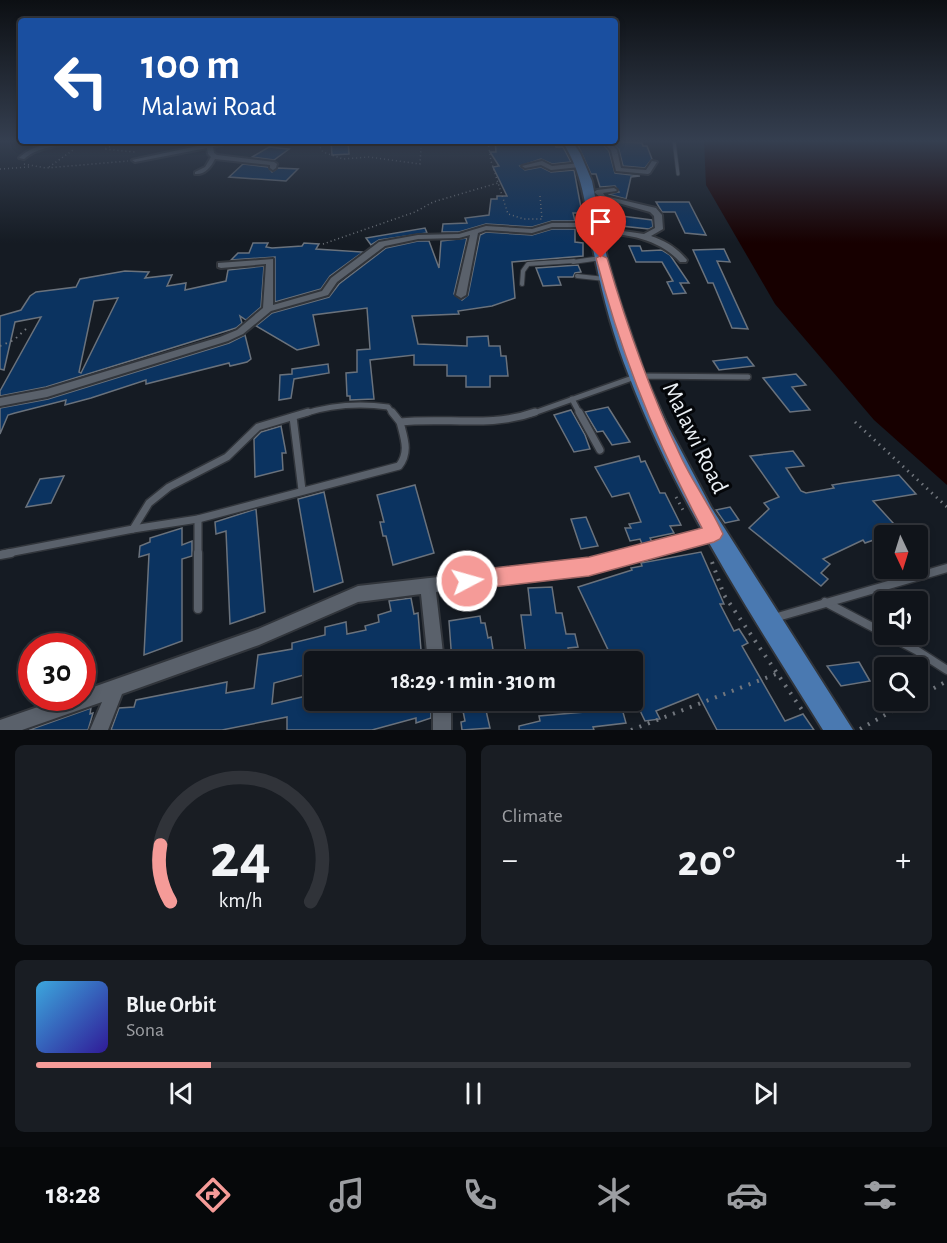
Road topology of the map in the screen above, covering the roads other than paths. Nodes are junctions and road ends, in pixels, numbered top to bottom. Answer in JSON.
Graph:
{"nodes":[{"id":1,"x":582,"y":175,"type":"edge"},
{"id":2,"x":614,"y":190,"type":"dead end"},
{"id":3,"x":594,"y":227,"type":"junction"},
{"id":4,"x":474,"y":232,"type":"junction"},
{"id":5,"x":643,"y":238,"type":"junction"},
{"id":6,"x":601,"y":258,"type":"junction"},
{"id":7,"x":683,"y":260,"type":"dead end"},
{"id":8,"x":573,"y":262,"type":"joint"},
{"id":9,"x":220,"y":265,"type":"dead end"},
{"id":10,"x":577,"y":276,"type":"dead end"},
{"id":11,"x":607,"y":279,"type":"junction"},
{"id":12,"x":522,"y":284,"type":"dead end"},
{"id":13,"x":461,"y":295,"type":"dead end"},
{"id":14,"x":268,"y":309,"type":"junction"},
{"id":15,"x":638,"y":376,"type":"junction"},
{"id":16,"x":748,"y":377,"type":"dead end"},
{"id":17,"x":572,"y":399,"type":"junction"},
{"id":18,"x":0,"y":402,"type":"edge"},
{"id":19,"x":293,"y":417,"type":"junction"},
{"id":20,"x":400,"y":422,"type":"junction"},
{"id":21,"x":600,"y":450,"type":"dead end"},
{"id":22,"x":302,"y":490,"type":"junction"},
{"id":23,"x":198,"y":519,"type":"junction"},
{"id":24,"x":133,"y":529,"type":"junction"},
{"id":25,"x":714,"y":534,"type":"junction"},
{"id":26,"x":0,"y":555,"type":"edge"},
{"id":27,"x":947,"y":568,"type":"edge"},
{"id":28,"x":428,"y":585,"type":"junction"},
{"id":29,"x":825,"y":602,"type":"junction"},
{"id":30,"x":198,"y":609,"type":"dead end"},
{"id":31,"x":767,"y":621,"type":"junction"},
{"id":32,"x":435,"y":651,"type":"edge"},
{"id":33,"x":947,"y":670,"type":"edge"},
{"id":34,"x":116,"y":688,"type":"junction"},
{"id":35,"x":442,"y":711,"type":"edge"},
{"id":36,"x":0,"y":729,"type":"edge"},
{"id":37,"x":99,"y":730,"type":"edge"},
{"id":38,"x":442,"y":730,"type":"edge"},
{"id":39,"x":838,"y":730,"type":"edge"}],
"edges":[{"from":1,"to":3,"type":"main road","name":"Malawi Road"},
{"from":2,"to":5,"type":"street"},
{"from":3,"to":4,"type":"street"},
{"from":3,"to":5,"type":"street"},
{"from":3,"to":6,"type":"main road","name":"Malawi Road"},
{"from":4,"to":13,"type":"street"},
{"from":4,"to":14,"type":"street"},
{"from":5,"to":7,"type":"street"},
{"from":6,"to":8,"type":"lane"},
{"from":6,"to":11,"type":"main road","name":"Malawi Road"},
{"from":8,"to":12,"type":"lane"},
{"from":9,"to":14,"type":"street"},
{"from":10,"to":11,"type":"lane"},
{"from":11,"to":15,"type":"main road","name":"Malawi Road"},
{"from":14,"to":18,"type":"street"},
{"from":15,"to":16,"type":"lane"},
{"from":15,"to":17,"type":"lane"},
{"from":15,"to":25,"type":"main road","name":"Malawi Road"},
{"from":17,"to":20,"type":"lane"},
{"from":17,"to":21,"type":"lane"},
{"from":19,"to":20,"type":"lane"},
{"from":19,"to":22,"type":"lane"},
{"from":19,"to":24,"type":"lane"},
{"from":20,"to":22,"type":"lane"},
{"from":22,"to":23,"type":"lane"},
{"from":23,"to":24,"type":"lane"},
{"from":23,"to":30,"type":"lane"},
{"from":24,"to":26,"type":"lane"},
{"from":25,"to":28,"type":"street"},
{"from":25,"to":31,"type":"main road","name":"Malawi Road"},
{"from":27,"to":29,"type":"lane"},
{"from":28,"to":32,"type":"street"},
{"from":28,"to":34,"type":"street"},
{"from":29,"to":31,"type":"lane"},
{"from":29,"to":33,"type":"lane"},
{"from":31,"to":39,"type":"main road","name":"Malawi Road"},
{"from":34,"to":36,"type":"street"},
{"from":34,"to":37,"type":"street"},
{"from":35,"to":38,"type":"street"}]}
